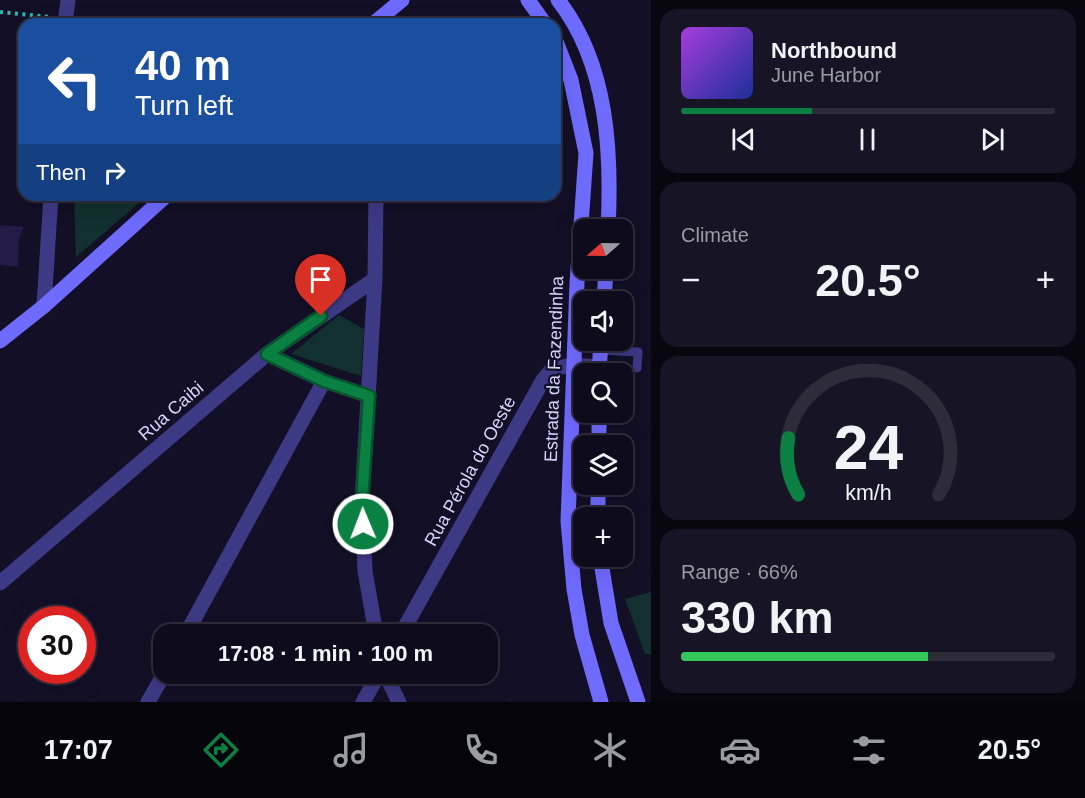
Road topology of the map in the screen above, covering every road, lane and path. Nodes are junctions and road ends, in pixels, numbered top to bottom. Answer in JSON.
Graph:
{"nodes":[{"id":1,"x":68,"y":0,"type":"edge"},
{"id":2,"x":402,"y":0,"type":"edge"},
{"id":3,"x":528,"y":0,"type":"edge"},
{"id":4,"x":558,"y":0,"type":"edge"},
{"id":5,"x":0,"y":12,"type":"edge"},
{"id":6,"x":43,"y":18,"type":"edge"},
{"id":7,"x":65,"y":18,"type":"edge"},
{"id":8,"x":380,"y":18,"type":"edge"},
{"id":9,"x":540,"y":18,"type":"edge"},
{"id":10,"x":561,"y":54,"type":"edge"},
{"id":11,"x":51,"y":201,"type":"edge"},
{"id":12,"x":160,"y":201,"type":"edge"},
{"id":13,"x":376,"y":201,"type":"edge"},
{"id":14,"x":608,"y":219,"type":"edge"},
{"id":15,"x":375,"y":279,"type":"junction"},
{"id":16,"x":44,"y":306,"type":"junction"},
{"id":17,"x":0,"y":341,"type":"edge"},
{"id":18,"x":633,"y":351,"type":"edge"},
{"id":19,"x":267,"y":354,"type":"junction"},
{"id":20,"x":573,"y":363,"type":"edge"},
{"id":21,"x":573,"y":365,"type":"joint"},
{"id":22,"x":638,"y":368,"type":"dead end"},
{"id":23,"x":324,"y":381,"type":"junction"},
{"id":24,"x":369,"y":396,"type":"junction"},
{"id":25,"x":602,"y":567,"type":"edge"},
{"id":26,"x":0,"y":583,"type":"edge"},
{"id":27,"x":191,"y":624,"type":"edge"},
{"id":28,"x":374,"y":624,"type":"edge"},
{"id":29,"x":407,"y":624,"type":"edge"},
{"id":30,"x":158,"y":684,"type":"edge"},
{"id":31,"x":373,"y":684,"type":"edge"},
{"id":32,"x":390,"y":684,"type":"edge"},
{"id":33,"x":148,"y":702,"type":"edge"},
{"id":34,"x":363,"y":702,"type":"edge"},
{"id":35,"x":399,"y":702,"type":"edge"},
{"id":36,"x":601,"y":702,"type":"edge"},
{"id":37,"x":638,"y":702,"type":"edge"}],
"edges":[{"from":1,"to":7,"type":"street"},
{"from":2,"to":8,"type":"main road"},
{"from":3,"to":9,"type":"main road"},
{"from":4,"to":14,"type":"main road"},
{"from":5,"to":6,"type":"path"},
{"from":10,"to":20,"type":"main road","name":"Estrada da Fazendinha"},
{"from":11,"to":16,"type":"street"},
{"from":12,"to":16,"type":"main road"},
{"from":13,"to":15,"type":"street"},
{"from":15,"to":19,"type":"street","name":"Rua Caibi"},
{"from":15,"to":24,"type":"street"},
{"from":16,"to":17,"type":"main road"},
{"from":18,"to":22,"type":"lane"},
{"from":19,"to":23,"type":"street"},
{"from":19,"to":26,"type":"street","name":"Rua Caibi"},
{"from":21,"to":29,"type":"street","name":"Rua Pérola do Oeste"},
{"from":21,"to":36,"type":"main road","name":"Estrada da Fazendinha"},
{"from":23,"to":24,"type":"street"},
{"from":23,"to":27,"type":"street"},
{"from":24,"to":28,"type":"street"},
{"from":25,"to":37,"type":"main road"},
{"from":30,"to":33,"type":"street"},
{"from":31,"to":34,"type":"street"},
{"from":32,"to":35,"type":"street"}]}
